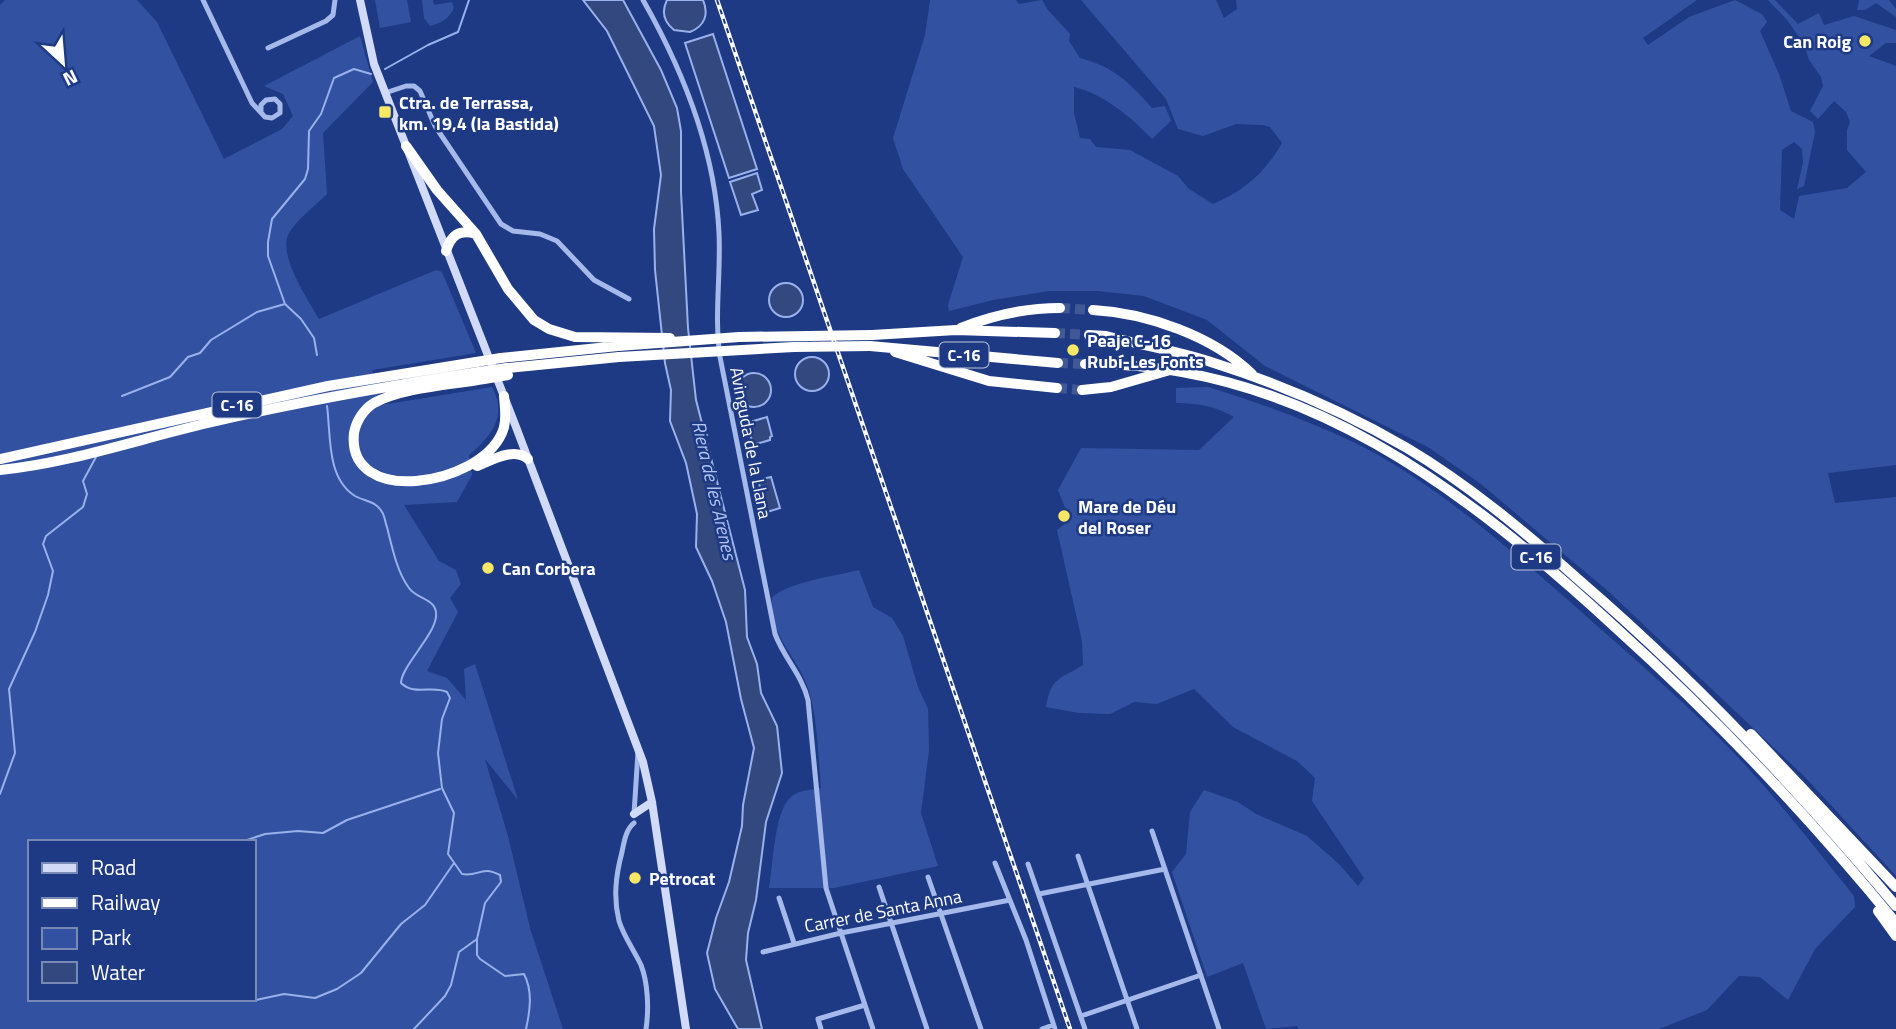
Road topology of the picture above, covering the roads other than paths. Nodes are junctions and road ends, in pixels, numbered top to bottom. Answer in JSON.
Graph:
{"nodes":[{"id":1,"x":203,"y":0,"type":"edge"},
{"id":2,"x":335,"y":0,"type":"edge"},
{"id":3,"x":360,"y":0,"type":"edge"},
{"id":4,"x":643,"y":0,"type":"edge"},
{"id":5,"x":268,"y":48,"type":"dead end"},
{"id":6,"x":249,"y":92,"type":"junction"},
{"id":7,"x":385,"y":93,"type":"junction"},
{"id":8,"x":265,"y":100,"type":"junction"},
{"id":9,"x":261,"y":112,"type":"junction"},
{"id":10,"x":406,"y":146,"type":"junction"},
{"id":11,"x":476,"y":234,"type":"junction"},
{"id":12,"x":446,"y":251,"type":"junction"},
{"id":13,"x":629,"y":299,"type":"dead end"},
{"id":14,"x":1060,"y":309,"type":"tunnel mouth"},
{"id":15,"x":1093,"y":310,"type":"tunnel mouth"},
{"id":16,"x":956,"y":330,"type":"junction"},
{"id":17,"x":1055,"y":333,"type":"tunnel mouth"},
{"id":18,"x":1089,"y":335,"type":"tunnel mouth"},
{"id":19,"x":620,"y":342,"type":"junction"},
{"id":20,"x":881,"y":347,"type":"junction"},
{"id":21,"x":1058,"y":363,"type":"tunnel mouth"},
{"id":22,"x":1085,"y":364,"type":"tunnel mouth"},
{"id":23,"x":1172,"y":370,"type":"junction"},
{"id":24,"x":480,"y":371,"type":"junction"},
{"id":25,"x":1258,"y":379,"type":"junction"},
{"id":26,"x":1057,"y":388,"type":"tunnel mouth"},
{"id":27,"x":1082,"y":390,"type":"tunnel mouth"},
{"id":28,"x":504,"y":396,"type":"junction"},
{"id":29,"x":528,"y":458,"type":"junction"},
{"id":30,"x":0,"y":459,"type":"edge"},
{"id":31,"x":0,"y":470,"type":"edge"},
{"id":32,"x":455,"y":473,"type":"junction"},
{"id":33,"x":1700,"y":691,"type":"junction"},
{"id":34,"x":638,"y":746,"type":"junction"},
{"id":35,"x":652,"y":802,"type":"junction"},
{"id":36,"x":636,"y":816,"type":"junction"},
{"id":37,"x":655,"y":821,"type":"junction"},
{"id":38,"x":1152,"y":831,"type":"dead end"},
{"id":39,"x":1078,"y":856,"type":"dead end"},
{"id":40,"x":1841,"y":859,"type":"junction"},
{"id":41,"x":995,"y":863,"type":"dead end"},
{"id":42,"x":1028,"y":864,"type":"dead end"},
{"id":43,"x":1165,"y":869,"type":"junction"},
{"id":44,"x":928,"y":877,"type":"dead end"},
{"id":45,"x":1088,"y":884,"type":"junction"},
{"id":46,"x":879,"y":887,"type":"dead end"},
{"id":47,"x":1896,"y":887,"type":"edge"},
{"id":48,"x":1039,"y":894,"type":"junction"},
{"id":49,"x":779,"y":898,"type":"dead end"},
{"id":50,"x":1010,"y":900,"type":"junction"},
{"id":51,"x":1896,"y":906,"type":"edge"},
{"id":52,"x":941,"y":914,"type":"junction"},
{"id":53,"x":891,"y":923,"type":"junction"},
{"id":54,"x":1896,"y":923,"type":"edge"},
{"id":55,"x":841,"y":933,"type":"junction"},
{"id":56,"x":1896,"y":936,"type":"edge"},
{"id":57,"x":794,"y":943,"type":"junction"},
{"id":58,"x":763,"y":952,"type":"dead end"},
{"id":59,"x":1201,"y":975,"type":"junction"},
{"id":60,"x":1127,"y":1000,"type":"junction"},
{"id":61,"x":865,"y":1005,"type":"junction"},
{"id":62,"x":1081,"y":1016,"type":"junction"},
{"id":63,"x":1054,"y":1027,"type":"edge"},
{"id":64,"x":646,"y":1029,"type":"edge"},
{"id":65,"x":686,"y":1029,"type":"edge"},
{"id":66,"x":821,"y":1029,"type":"edge"},
{"id":67,"x":873,"y":1029,"type":"edge"},
{"id":68,"x":927,"y":1029,"type":"edge"},
{"id":69,"x":981,"y":1029,"type":"edge"},
{"id":70,"x":1042,"y":1029,"type":"edge"},
{"id":71,"x":1085,"y":1029,"type":"edge"},
{"id":72,"x":1137,"y":1029,"type":"edge"},
{"id":73,"x":1219,"y":1029,"type":"edge"}],
"edges":[{"from":1,"to":6,"type":"street"},
{"from":2,"to":5,"type":"street"},
{"from":3,"to":7,"type":"main road"},
{"from":4,"to":55,"type":"street","name":"Avinguda de la Llana"},
{"from":6,"to":8,"type":"street"},
{"from":6,"to":9,"type":"street"},
{"from":7,"to":10,"type":"main road"},
{"from":7,"to":13,"type":"street"},
{"from":8,"to":9,"type":"street"},
{"from":8,"to":9,"type":"street"},
{"from":10,"to":11,"type":"highway"},
{"from":10,"to":12,"type":"main road"},
{"from":11,"to":12,"type":"highway"},
{"from":11,"to":19,"type":"highway"},
{"from":12,"to":28,"type":"main road"},
{"from":14,"to":16,"type":"highway","number":"C-16"},
{"from":15,"to":25,"type":"highway","number":"C-16"},
{"from":16,"to":17,"type":"highway","number":"C-16"},
{"from":16,"to":19,"type":"highway","number":"C-16","bridge":true},
{"from":18,"to":25,"type":"highway","number":"C-16"},
{"from":19,"to":24,"type":"highway","number":"C-16","bridge":true},
{"from":20,"to":21,"type":"highway","number":"C-16"},
{"from":20,"to":24,"type":"highway","number":"C-16","bridge":true},
{"from":20,"to":26,"type":"highway","number":"C-16"},
{"from":22,"to":23,"type":"highway","number":"C-16"},
{"from":23,"to":27,"type":"highway","number":"C-16"},
{"from":23,"to":40,"type":"highway","number":"C-16"},
{"from":24,"to":30,"type":"highway","number":"C-16"},
{"from":24,"to":31,"type":"highway","number":"C-16"},
{"from":24,"to":32,"type":"highway"},
{"from":25,"to":33,"type":"highway","number":"C-16"},
{"from":28,"to":29,"type":"main road"},
{"from":28,"to":32,"type":"highway"},
{"from":29,"to":32,"type":"highway"},
{"from":29,"to":34,"type":"main road"},
{"from":33,"to":47,"type":"highway"},
{"from":33,"to":51,"type":"highway","number":"C-16"},
{"from":34,"to":35,"type":"main road"},
{"from":34,"to":36,"type":"street"},
{"from":35,"to":36,"type":"main road"},
{"from":35,"to":37,"type":"main road"},
{"from":36,"to":37,"type":"main road"},
{"from":36,"to":64,"type":"street"},
{"from":37,"to":65,"type":"main road"},
{"from":38,"to":43,"type":"street"},
{"from":39,"to":45,"type":"street"},
{"from":40,"to":54,"type":"highway","number":"C-16"},
{"from":40,"to":56,"type":"highway"},
{"from":41,"to":50,"type":"street"},
{"from":42,"to":48,"type":"street"},
{"from":43,"to":45,"type":"street"},
{"from":43,"to":59,"type":"street"},
{"from":44,"to":52,"type":"street"},
{"from":45,"to":48,"type":"street"},
{"from":45,"to":60,"type":"street"},
{"from":46,"to":53,"type":"street"},
{"from":48,"to":62,"type":"street"},
{"from":49,"to":57,"type":"street"},
{"from":50,"to":52,"type":"street","name":"Carrer de Santa Anna"},
{"from":50,"to":63,"type":"street"},
{"from":52,"to":53,"type":"street","name":"Carrer de Santa Anna"},
{"from":52,"to":69,"type":"street"},
{"from":53,"to":55,"type":"street","name":"Carrer de Santa Anna"},
{"from":53,"to":68,"type":"street"},
{"from":55,"to":57,"type":"street","name":"Carrer de Santa Anna"},
{"from":55,"to":61,"type":"street","name":"Avinguda de la Llana"},
{"from":57,"to":58,"type":"street","name":"Carrer de Santa Anna"},
{"from":59,"to":60,"type":"street"},
{"from":59,"to":73,"type":"street"},
{"from":60,"to":62,"type":"street"},
{"from":60,"to":72,"type":"street"},
{"from":61,"to":66,"type":"street"},
{"from":61,"to":67,"type":"street","name":"Avinguda de la Llana"},
{"from":62,"to":71,"type":"street"},
{"from":63,"to":70,"type":"street"}]}
